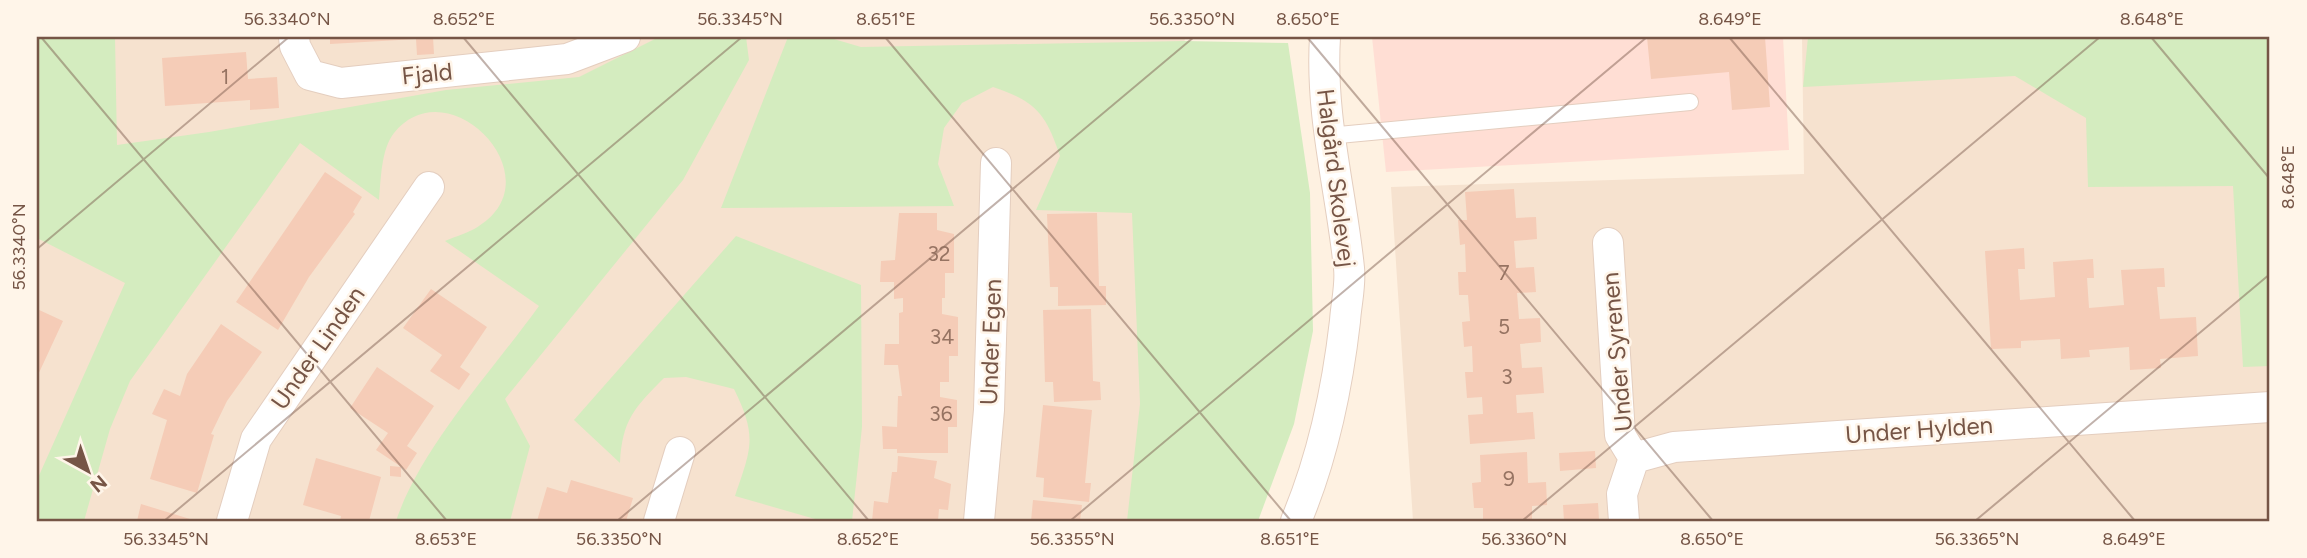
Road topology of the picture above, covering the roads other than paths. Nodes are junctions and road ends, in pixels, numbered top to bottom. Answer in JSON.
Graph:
{"nodes":[{"id":1,"x":294,"y":37,"type":"edge"},
{"id":2,"x":625,"y":37,"type":"edge"},
{"id":3,"x":1325,"y":37,"type":"edge"},
{"id":4,"x":1690,"y":102,"type":"dead end"},
{"id":5,"x":1328,"y":136,"type":"junction"},
{"id":6,"x":996,"y":163,"type":"dead end"},
{"id":7,"x":429,"y":187,"type":"dead end"},
{"id":8,"x":1608,"y":243,"type":"dead end"},
{"id":9,"x":2270,"y":407,"type":"edge"},
{"id":10,"x":680,"y":452,"type":"dead end"},
{"id":11,"x":1634,"y":458,"type":"junction"},
{"id":12,"x":232,"y":521,"type":"edge"},
{"id":13,"x":659,"y":521,"type":"edge"},
{"id":14,"x":979,"y":521,"type":"edge"},
{"id":15,"x":1296,"y":521,"type":"edge"},
{"id":16,"x":1624,"y":521,"type":"edge"}],
"edges":[{"from":1,"to":2,"type":"street","name":"Fjald"},
{"from":3,"to":5,"type":"street","name":"Halgård Skolevej"},
{"from":4,"to":5,"type":"lane"},
{"from":5,"to":15,"type":"street","name":"Halgård Skolevej"},
{"from":6,"to":14,"type":"street","name":"Under Egen"},
{"from":7,"to":12,"type":"street","name":"Under Linden"},
{"from":8,"to":11,"type":"street","name":"Under Syrenen"},
{"from":9,"to":11,"type":"street","name":"Under Hylden"},
{"from":10,"to":13,"type":"street"},
{"from":11,"to":16,"type":"street"}]}
